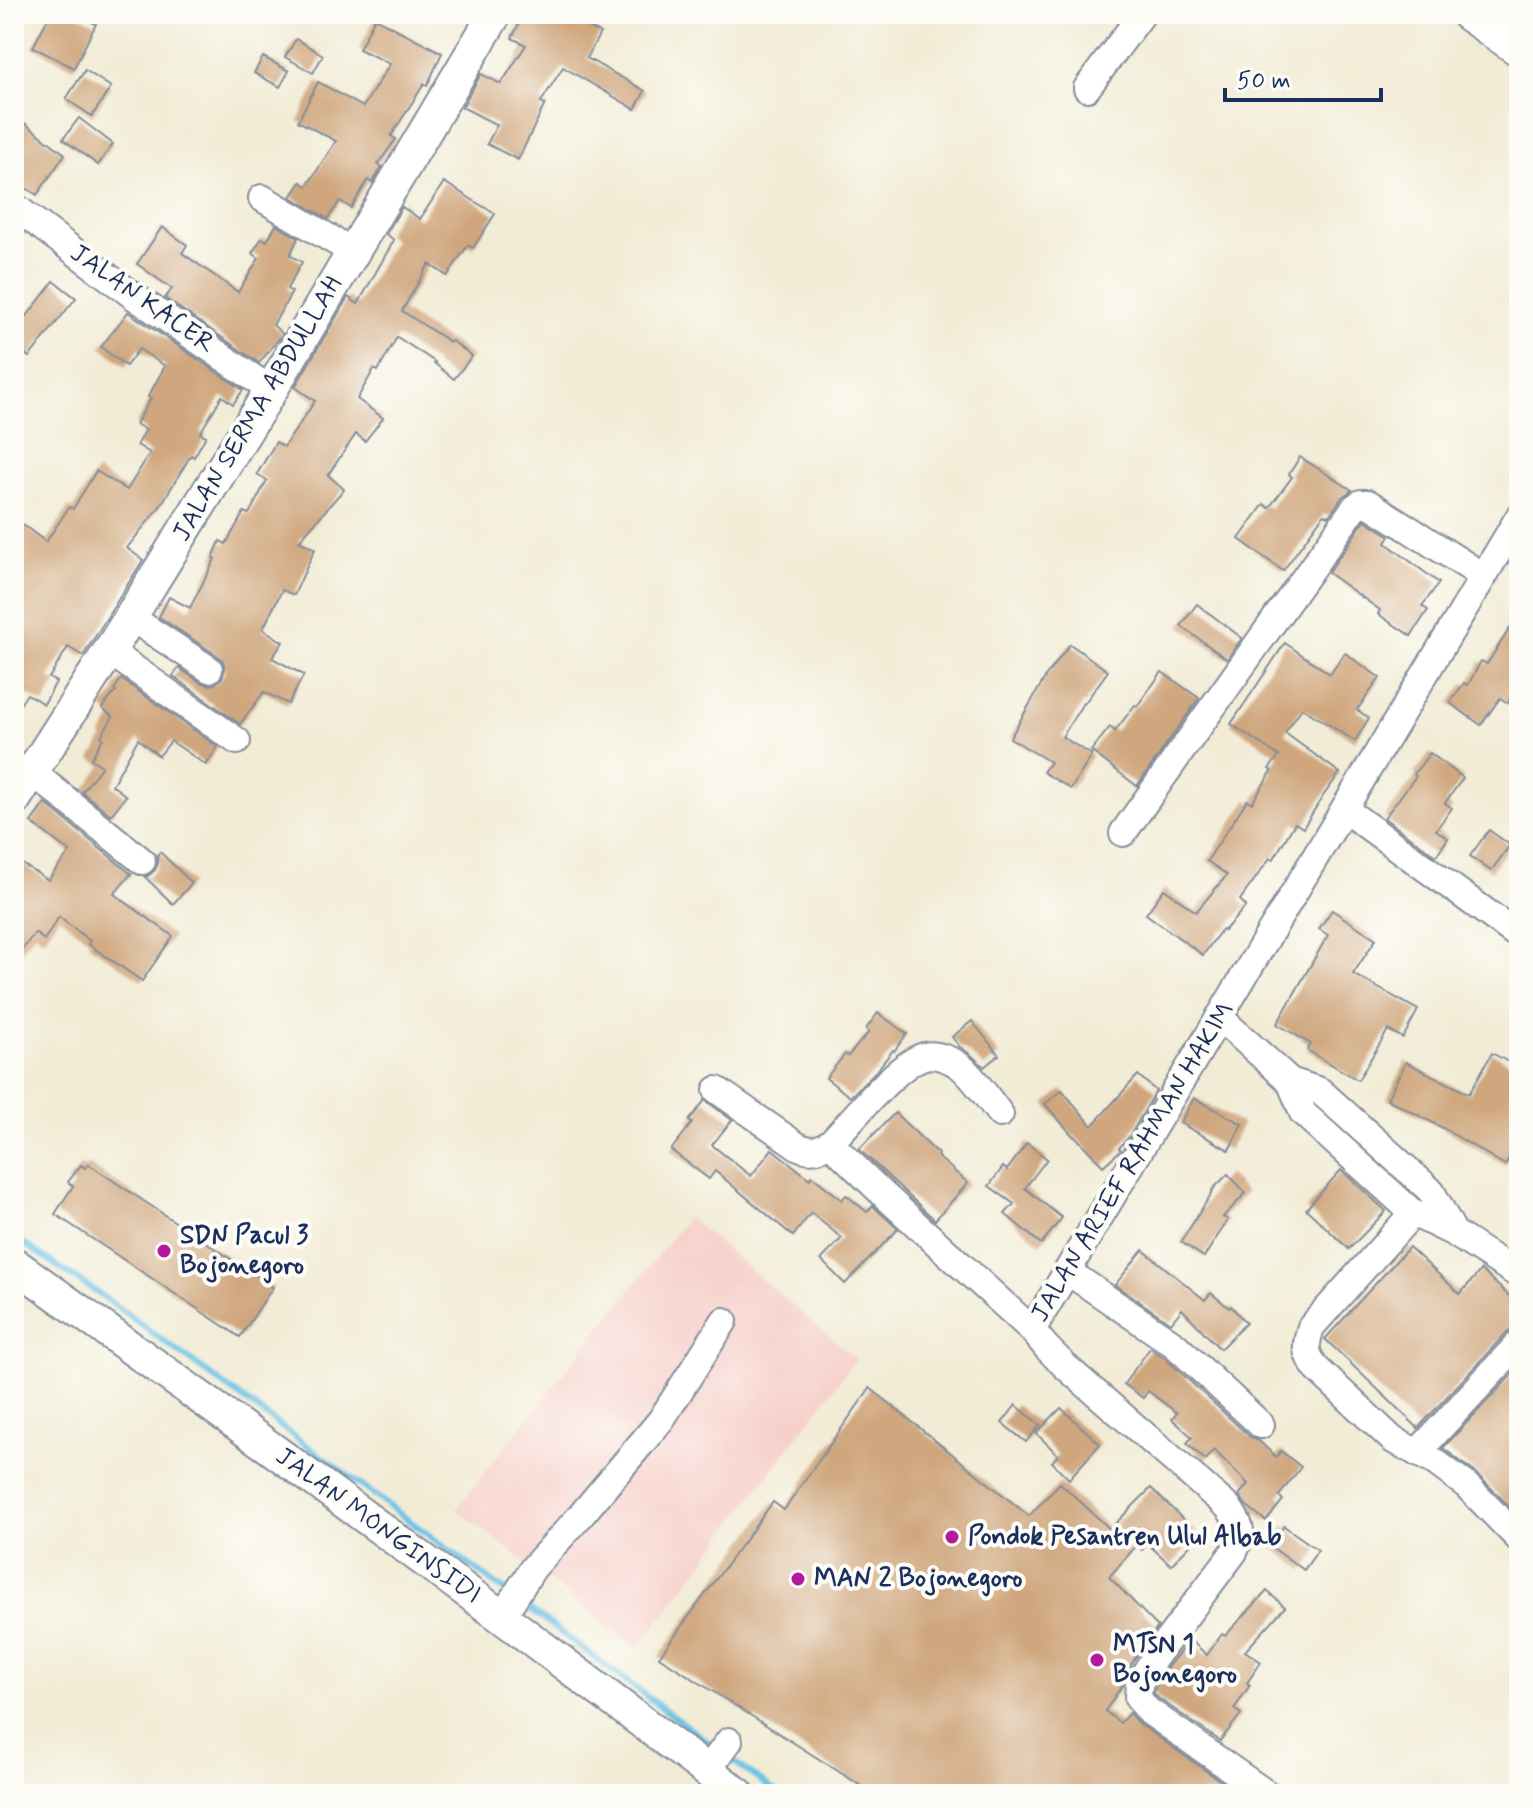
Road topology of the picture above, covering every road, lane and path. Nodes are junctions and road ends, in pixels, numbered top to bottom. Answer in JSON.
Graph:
{"nodes":[{"id":1,"x":495,"y":14,"type":"edge"},
{"id":2,"x":1142,"y":14,"type":"edge"},
{"id":3,"x":1467,"y":14,"type":"edge"},
{"id":4,"x":1519,"y":50,"type":"edge"},
{"id":5,"x":1087,"y":88,"type":"dead end"},
{"id":6,"x":262,"y":198,"type":"dead end"},
{"id":7,"x":14,"y":206,"type":"edge"},
{"id":8,"x":353,"y":252,"type":"junction"},
{"id":9,"x":271,"y":390,"type":"junction"},
{"id":10,"x":1519,"y":517,"type":"edge"},
{"id":11,"x":1483,"y":576,"type":"junction"},
{"id":12,"x":130,"y":617,"type":"junction"},
{"id":13,"x":109,"y":651,"type":"junction"},
{"id":14,"x":209,"y":669,"type":"dead end"},
{"id":15,"x":237,"y":741,"type":"dead end"},
{"id":16,"x":32,"y":772,"type":"junction"},
{"id":17,"x":14,"y":800,"type":"edge"},
{"id":18,"x":1344,"y":809,"type":"junction"},
{"id":19,"x":1123,"y":833,"type":"dead end"},
{"id":20,"x":142,"y":861,"type":"dead end"},
{"id":21,"x":1519,"y":936,"type":"edge"},
{"id":22,"x":1219,"y":1017,"type":"junction"},
{"id":23,"x":1290,"y":1081,"type":"junction"},
{"id":24,"x":717,"y":1090,"type":"dead end"},
{"id":25,"x":1000,"y":1114,"type":"dead end"},
{"id":26,"x":830,"y":1143,"type":"junction"},
{"id":27,"x":1420,"y":1181,"type":"junction"},
{"id":28,"x":1407,"y":1208,"type":"junction"},
{"id":29,"x":1454,"y":1233,"type":"junction"},
{"id":30,"x":14,"y":1264,"type":"edge"},
{"id":31,"x":1067,"y":1271,"type":"junction"},
{"id":32,"x":1519,"y":1275,"type":"edge"},
{"id":33,"x":724,"y":1321,"type":"dead end"},
{"id":34,"x":1032,"y":1330,"type":"junction"},
{"id":35,"x":1519,"y":1343,"type":"edge"},
{"id":36,"x":1261,"y":1425,"type":"dead end"},
{"id":37,"x":1417,"y":1453,"type":"junction"},
{"id":38,"x":1519,"y":1539,"type":"edge"},
{"id":39,"x":504,"y":1613,"type":"junction"},
{"id":40,"x":729,"y":1741,"type":"dead end"},
{"id":41,"x":710,"y":1767,"type":"junction"},
{"id":42,"x":738,"y":1794,"type":"edge"},
{"id":43,"x":1267,"y":1794,"type":"edge"}],
"edges":[{"from":1,"to":8,"type":"main road","name":"JALAN SERMA ABDULLAH"},
{"from":2,"to":5,"type":"street"},
{"from":3,"to":4,"type":"main road"},
{"from":6,"to":8,"type":"street"},
{"from":7,"to":9,"type":"street","name":"JALAN KACER"},
{"from":8,"to":9,"type":"main road","name":"JALAN SERMA ABDULLAH"},
{"from":9,"to":12,"type":"main road","name":"JALAN SERMA ABDULLAH"},
{"from":10,"to":11,"type":"street","name":"JALAN ARIEF RAHMAN HAKIM"},
{"from":11,"to":18,"type":"street","name":"JALAN ARIEF RAHMAN HAKIM"},
{"from":11,"to":19,"type":"street"},
{"from":12,"to":13,"type":"main road","name":"JALAN SERMA ABDULLAH"},
{"from":12,"to":14,"type":"street"},
{"from":13,"to":15,"type":"street"},
{"from":13,"to":16,"type":"main road","name":"JALAN SERMA ABDULLAH"},
{"from":16,"to":17,"type":"main road","name":"JALAN SERMA ABDULLAH"},
{"from":16,"to":20,"type":"street"},
{"from":18,"to":21,"type":"street"},
{"from":18,"to":22,"type":"street","name":"JALAN ARIEF RAHMAN HAKIM"},
{"from":22,"to":23,"type":"street"},
{"from":22,"to":31,"type":"street","name":"JALAN ARIEF RAHMAN HAKIM"},
{"from":23,"to":27,"type":"street"},
{"from":23,"to":28,"type":"street"},
{"from":24,"to":26,"type":"street"},
{"from":25,"to":26,"type":"street"},
{"from":26,"to":34,"type":"street"},
{"from":27,"to":28,"type":"street"},
{"from":27,"to":29,"type":"street"},
{"from":28,"to":29,"type":"street"},
{"from":28,"to":37,"type":"street"},
{"from":29,"to":32,"type":"street"},
{"from":30,"to":39,"type":"main road","name":"JALAN MONGINSIDI"},
{"from":31,"to":34,"type":"street","name":"JALAN ARIEF RAHMAN HAKIM"},
{"from":31,"to":36,"type":"street"},
{"from":33,"to":39,"type":"street"},
{"from":34,"to":43,"type":"street","name":"JALAN ARIEF RAHMAN HAKIM"},
{"from":35,"to":37,"type":"street"},
{"from":37,"to":38,"type":"street"},
{"from":39,"to":41,"type":"main road","name":"JALAN MONGINSIDI"},
{"from":40,"to":41,"type":"street"},
{"from":41,"to":42,"type":"main road","name":"JALAN MONGINSIDI"}]}
